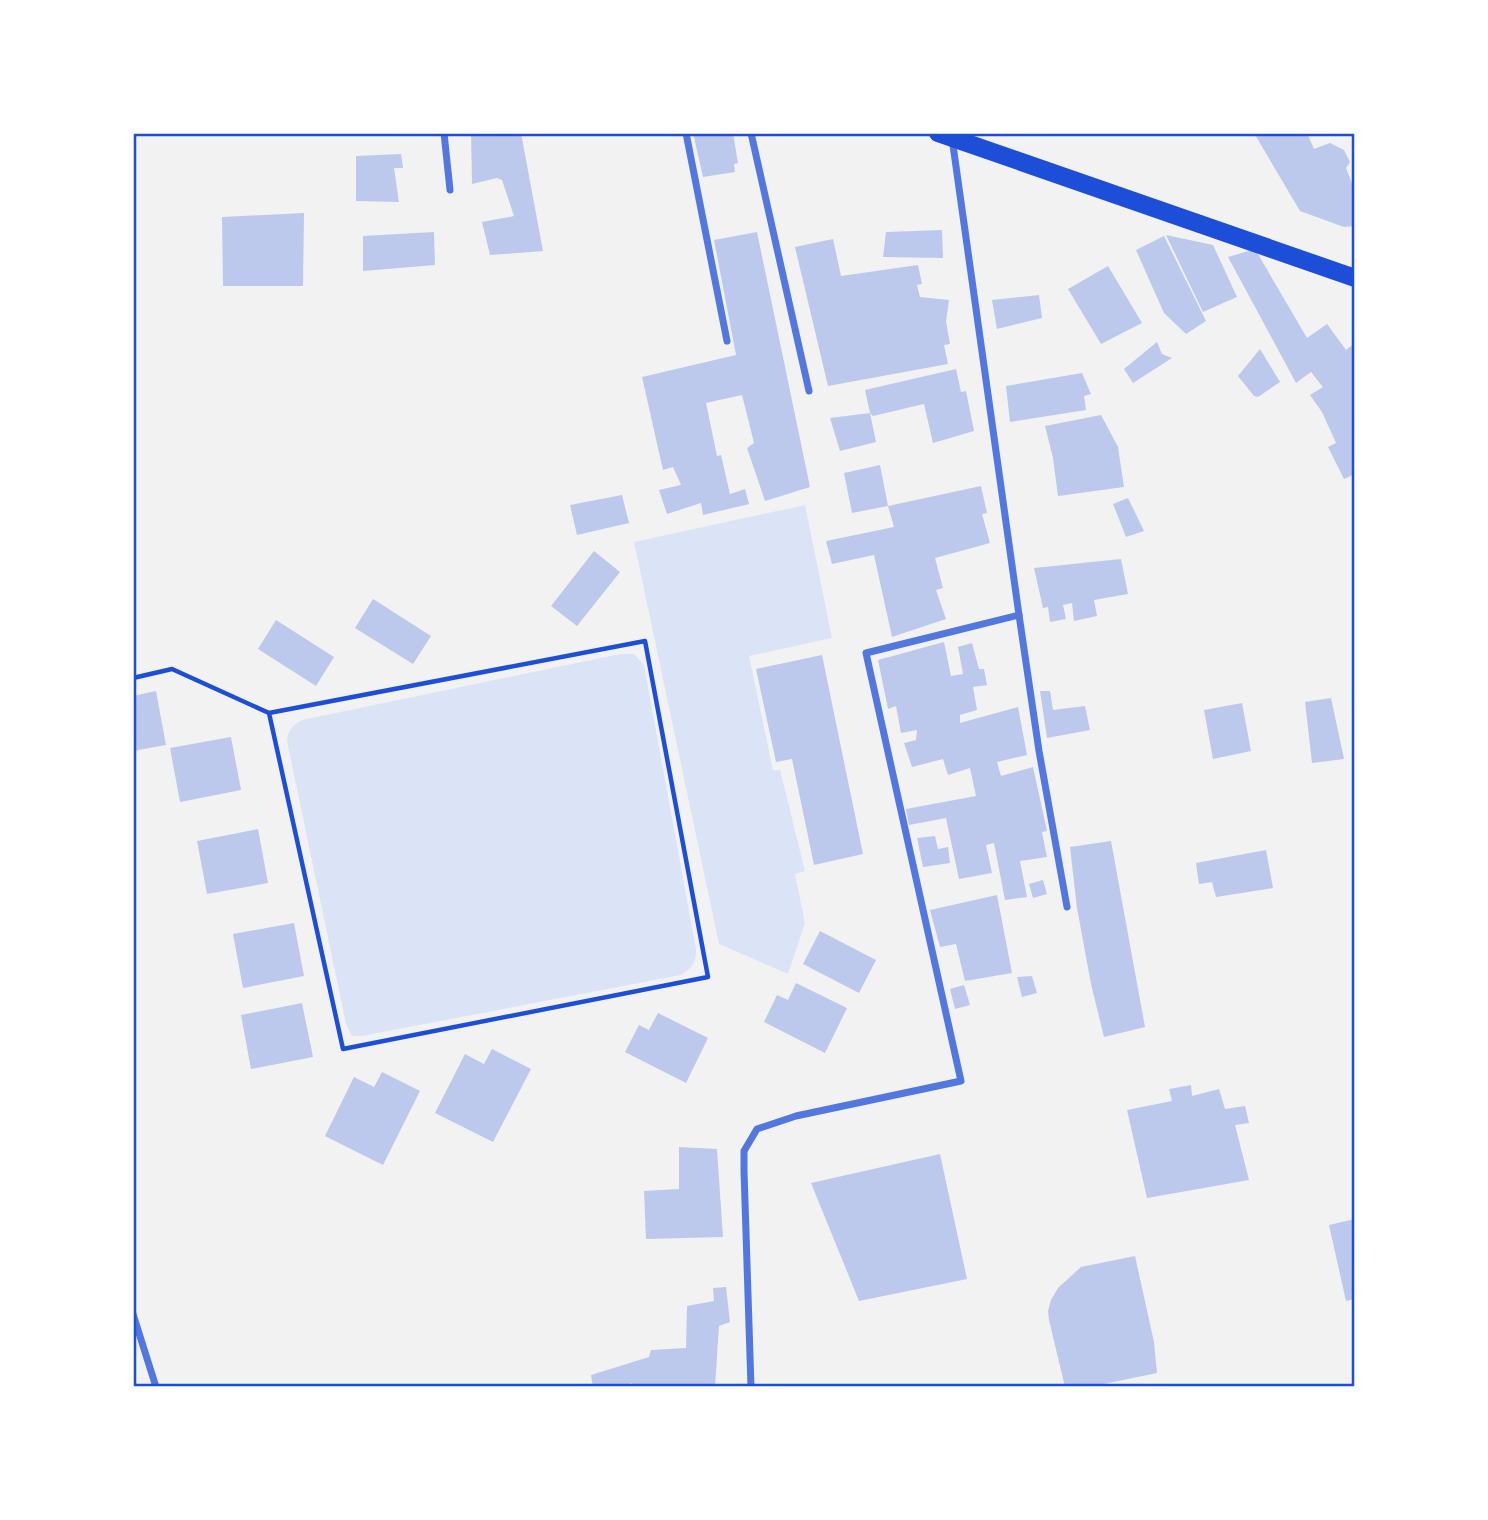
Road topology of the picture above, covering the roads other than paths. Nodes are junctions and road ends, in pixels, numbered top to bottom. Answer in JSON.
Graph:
{"nodes":[{"id":1,"x":443,"y":133,"type":"edge"},
{"id":2,"x":686,"y":133,"type":"edge"},
{"id":3,"x":751,"y":133,"type":"edge"},
{"id":4,"x":945,"y":135,"type":"edge"},
{"id":5,"x":450,"y":190,"type":"dead end"},
{"id":6,"x":1355,"y":278,"type":"edge"},
{"id":7,"x":727,"y":341,"type":"dead end"},
{"id":8,"x":808,"y":391,"type":"dead end"},
{"id":9,"x":1018,"y":615,"type":"junction"},
{"id":10,"x":1067,"y":906,"type":"dead end"},
{"id":11,"x":133,"y":1314,"type":"edge"},
{"id":12,"x":156,"y":1387,"type":"edge"},
{"id":13,"x":751,"y":1387,"type":"edge"}],
"edges":[{"from":1,"to":5,"type":"street"},
{"from":2,"to":7,"type":"street"},
{"from":3,"to":8,"type":"street"},
{"from":4,"to":6,"type":"main road"},
{"from":4,"to":9,"type":"street"},
{"from":9,"to":10,"type":"street"},
{"from":9,"to":13,"type":"street"},
{"from":11,"to":12,"type":"street"}]}
